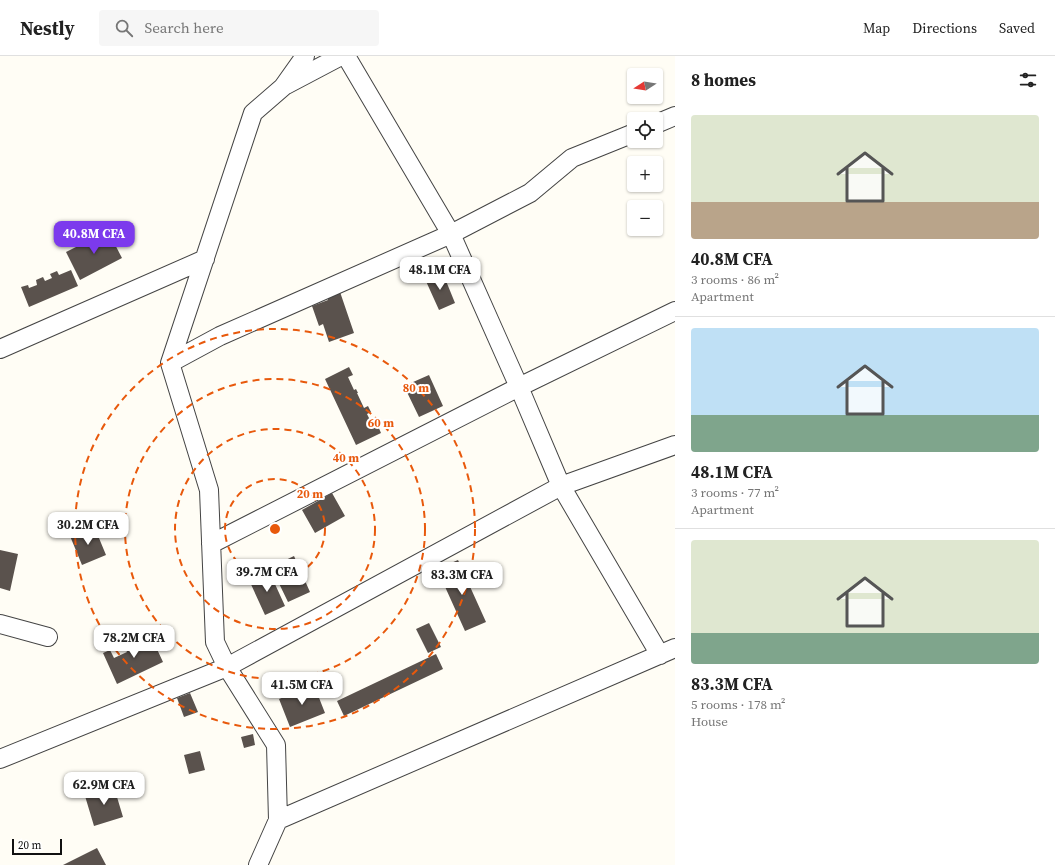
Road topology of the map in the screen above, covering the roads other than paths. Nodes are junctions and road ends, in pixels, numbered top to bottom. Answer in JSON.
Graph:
{"nodes":[{"id":1,"x":305,"y":56,"type":"edge"},
{"id":2,"x":341,"y":56,"type":"edge"},
{"id":3,"x":346,"y":56,"type":"edge"},
{"id":4,"x":283,"y":87,"type":"junction"},
{"id":5,"x":675,"y":116,"type":"edge"},
{"id":6,"x":663,"y":121,"type":"edge"},
{"id":7,"x":627,"y":136,"type":"edge"},
{"id":8,"x":451,"y":234,"type":"junction"},
{"id":9,"x":205,"y":259,"type":"junction"},
{"id":10,"x":675,"y":311,"type":"edge"},
{"id":11,"x":0,"y":349,"type":"edge"},
{"id":12,"x":170,"y":363,"type":"junction"},
{"id":13,"x":519,"y":387,"type":"junction"},
{"id":14,"x":675,"y":446,"type":"edge"},
{"id":15,"x":561,"y":486,"type":"junction"},
{"id":16,"x":211,"y":544,"type":"junction"},
{"id":17,"x":0,"y":624,"type":"edge"},
{"id":18,"x":48,"y":637,"type":"dead end"},
{"id":19,"x":667,"y":652,"type":"edge"},
{"id":20,"x":227,"y":667,"type":"junction"},
{"id":21,"x":0,"y":759,"type":"edge"},
{"id":22,"x":278,"y":820,"type":"junction"},
{"id":23,"x":258,"y":865,"type":"edge"}],
"edges":[{"from":1,"to":4,"type":"street"},
{"from":2,"to":4,"type":"street"},
{"from":3,"to":8,"type":"street"},
{"from":4,"to":9,"type":"street"},
{"from":5,"to":6,"type":"street"},
{"from":7,"to":8,"type":"street"},
{"from":8,"to":12,"type":"street"},
{"from":8,"to":13,"type":"street"},
{"from":9,"to":11,"type":"street"},
{"from":9,"to":12,"type":"street"},
{"from":10,"to":13,"type":"street"},
{"from":12,"to":16,"type":"street"},
{"from":13,"to":15,"type":"street"},
{"from":13,"to":16,"type":"street"},
{"from":14,"to":15,"type":"street"},
{"from":15,"to":19,"type":"street"},
{"from":15,"to":20,"type":"street"},
{"from":16,"to":20,"type":"street"},
{"from":17,"to":18,"type":"street"},
{"from":19,"to":22,"type":"street"},
{"from":20,"to":21,"type":"street"},
{"from":20,"to":22,"type":"street"},
{"from":22,"to":23,"type":"street"}]}
